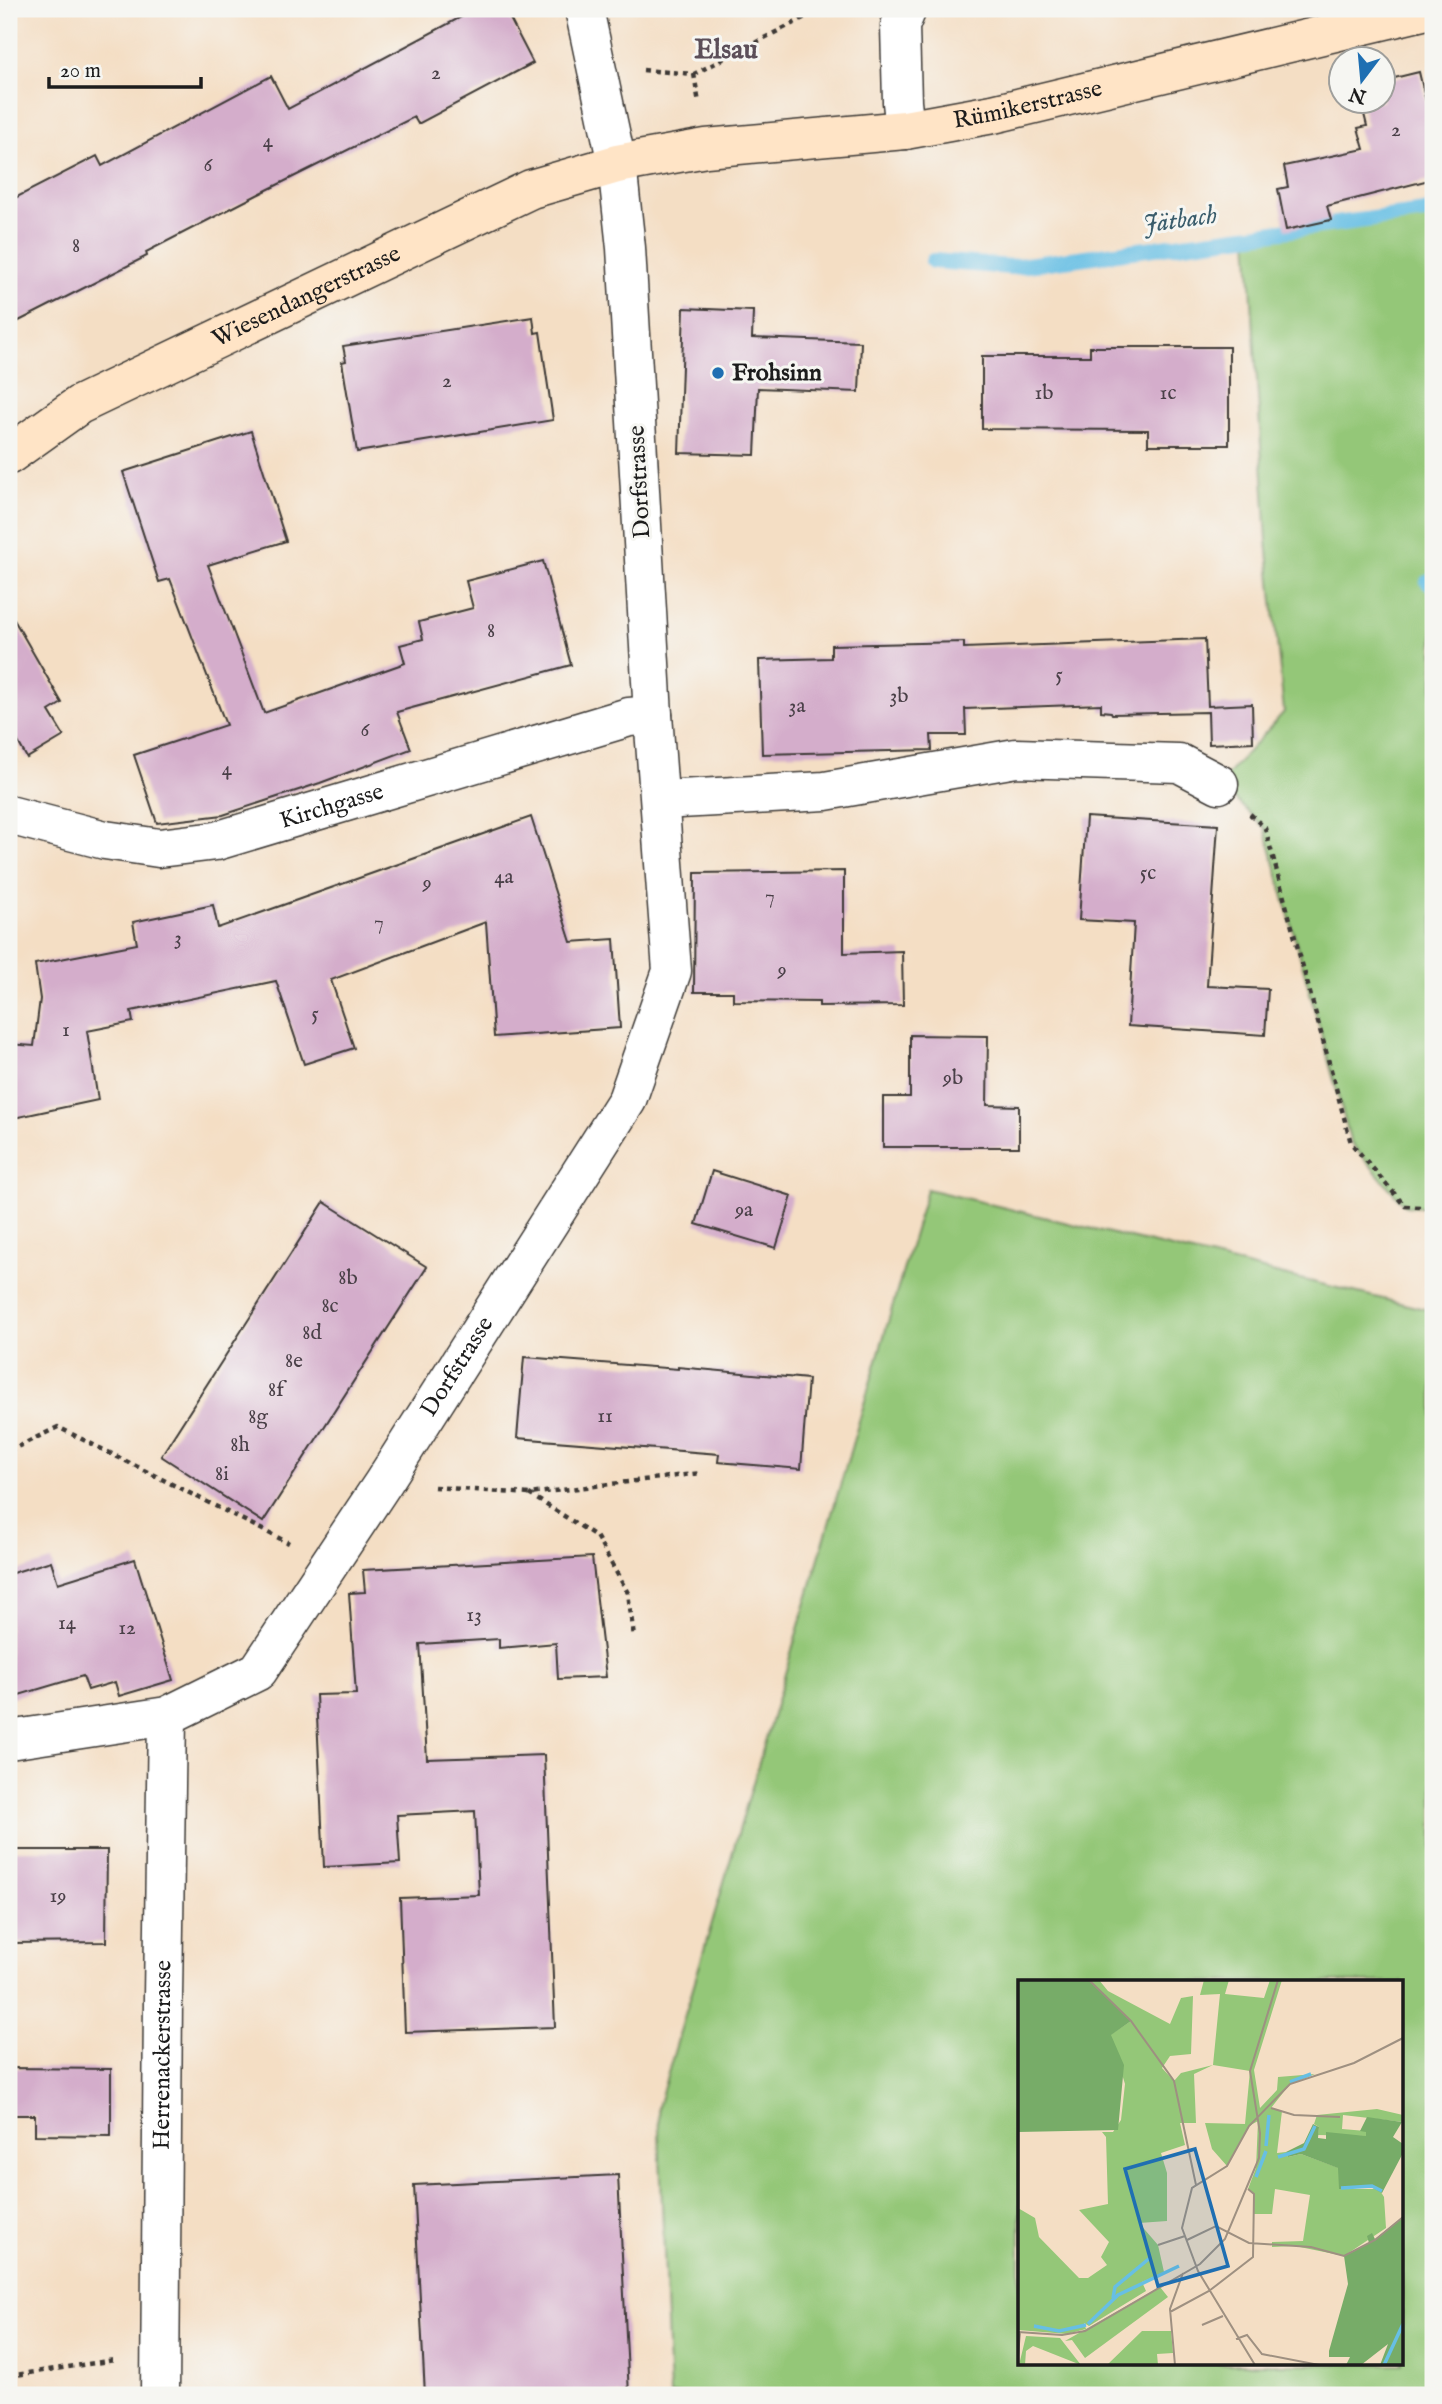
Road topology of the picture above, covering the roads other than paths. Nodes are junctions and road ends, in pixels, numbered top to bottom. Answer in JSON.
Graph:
{"nodes":[{"id":1,"x":583,"y":9,"type":"edge"},
{"id":2,"x":907,"y":9,"type":"edge"},
{"id":3,"x":1432,"y":9,"type":"edge"},
{"id":4,"x":905,"y":130,"type":"junction"},
{"id":5,"x":617,"y":164,"type":"junction"},
{"id":6,"x":9,"y":454,"type":"edge"},
{"id":7,"x":653,"y":715,"type":"junction"},
{"id":8,"x":1219,"y":784,"type":"road end"},
{"id":9,"x":661,"y":800,"type":"junction"},
{"id":10,"x":9,"y":815,"type":"edge"},
{"id":11,"x":167,"y":1716,"type":"junction"},
{"id":12,"x":9,"y":1740,"type":"edge"},
{"id":13,"x":160,"y":2395,"type":"edge"}],
"edges":[{"from":1,"to":5,"type":"street","name":"Dorfstrasse"},
{"from":2,"to":4,"type":"street"},
{"from":3,"to":4,"type":"main road","name":"Rümikerstrasse"},
{"from":4,"to":5,"type":"main road","name":"Rümikerstrasse"},
{"from":5,"to":6,"type":"main road","name":"Wiesendangerstrasse"},
{"from":5,"to":7,"type":"street","name":"Dorfstrasse"},
{"from":7,"to":9,"type":"street","name":"Dorfstrasse"},
{"from":7,"to":10,"type":"street","name":"Kirchgasse"},
{"from":8,"to":9,"type":"street"},
{"from":9,"to":11,"type":"street","name":"Dorfstrasse"},
{"from":11,"to":12,"type":"street","name":"Dorfstrasse"},
{"from":11,"to":13,"type":"street","name":"Herrenackerstrasse"}]}
